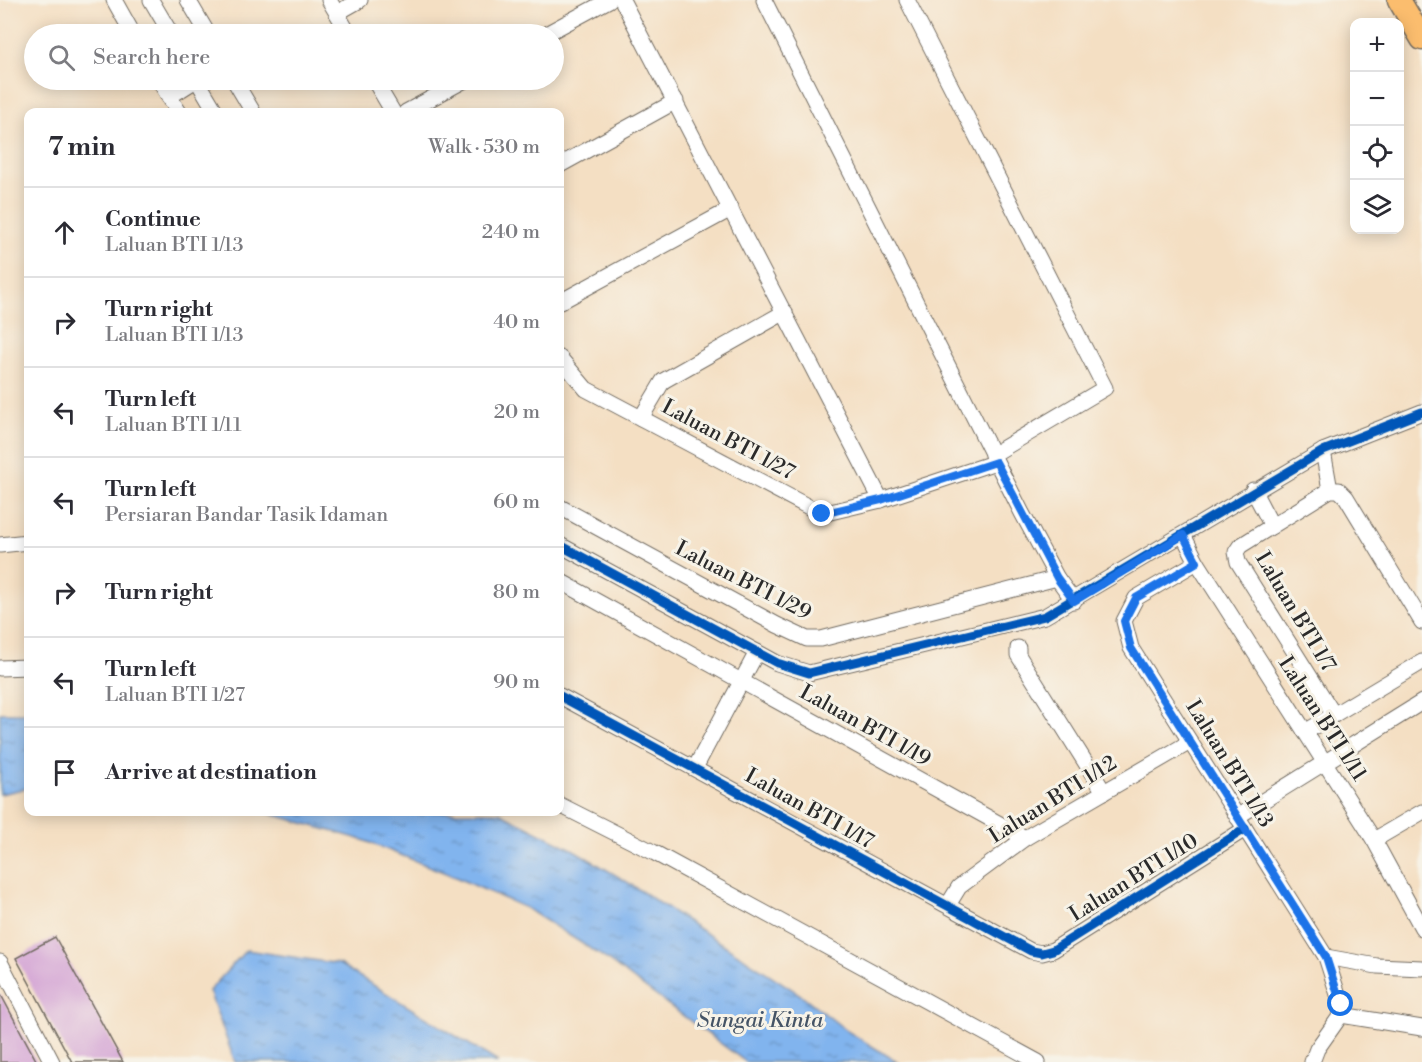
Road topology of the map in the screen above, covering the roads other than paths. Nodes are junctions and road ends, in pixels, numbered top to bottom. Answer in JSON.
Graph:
{"nodes":[{"id":1,"x":114,"y":0,"type":"edge"},
{"id":2,"x":151,"y":0,"type":"edge"},
{"id":3,"x":188,"y":0,"type":"edge"},
{"id":4,"x":360,"y":0,"type":"edge"},
{"id":5,"x":609,"y":0,"type":"edge"},
{"id":6,"x":622,"y":0,"type":"edge"},
{"id":7,"x":764,"y":0,"type":"edge"},
{"id":8,"x":908,"y":0,"type":"edge"},
{"id":9,"x":1398,"y":0,"type":"edge"},
{"id":10,"x":333,"y":7,"type":"edge"},
{"id":11,"x":128,"y":24,"type":"edge"},
{"id":12,"x":165,"y":24,"type":"edge"},
{"id":13,"x":202,"y":24,"type":"edge"},
{"id":14,"x":343,"y":24,"type":"edge"},
{"id":15,"x":564,"y":24,"type":"edge"},
{"id":16,"x":1422,"y":39,"type":"edge"},
{"id":17,"x":165,"y":90,"type":"edge"},
{"id":18,"x":181,"y":90,"type":"edge"},
{"id":19,"x":203,"y":90,"type":"edge"},
{"id":20,"x":240,"y":90,"type":"edge"},
{"id":21,"x":380,"y":90,"type":"edge"},
{"id":22,"x":447,"y":90,"type":"edge"},
{"id":23,"x":169,"y":97,"type":"junction"},
{"id":24,"x":676,"y":101,"type":"junction"},
{"id":25,"x":176,"y":108,"type":"edge"},
{"id":26,"x":214,"y":108,"type":"edge"},
{"id":27,"x":251,"y":108,"type":"edge"},
{"id":28,"x":391,"y":108,"type":"edge"},
{"id":29,"x":413,"y":108,"type":"edge"},
{"id":30,"x":564,"y":163,"type":"edge"},
{"id":31,"x":731,"y":209,"type":"junction"},
{"id":32,"x":564,"y":300,"type":"edge"},
{"id":33,"x":784,"y":312,"type":"junction"},
{"id":34,"x":564,"y":363,"type":"edge"},
{"id":35,"x":1422,"y":412,"type":"edge"},
{"id":36,"x":642,"y":418,"type":"junction"},
{"id":37,"x":1323,"y":451,"type":"junction"},
{"id":38,"x":994,"y":458,"type":"junction"},
{"id":39,"x":1253,"y":490,"type":"junction"},
{"id":40,"x":1330,"y":490,"type":"junction"},
{"id":41,"x":881,"y":500,"type":"junction"},
{"id":42,"x":564,"y":509,"type":"edge"},
{"id":43,"x":1272,"y":526,"type":"junction"},
{"id":44,"x":1183,"y":535,"type":"junction"},
{"id":45,"x":24,"y":542,"type":"edge"},
{"id":46,"x":0,"y":545,"type":"edge"},
{"id":47,"x":564,"y":547,"type":"edge"},
{"id":48,"x":1197,"y":562,"type":"junction"},
{"id":49,"x":1057,"y":578,"type":"junction"},
{"id":50,"x":564,"y":583,"type":"edge"},
{"id":51,"x":1074,"y":601,"type":"junction"},
{"id":52,"x":1422,"y":622,"type":"edge"},
{"id":53,"x":1018,"y":648,"type":"dead end"},
{"id":54,"x":757,"y":652,"type":"junction"},
{"id":55,"x":1422,"y":662,"type":"edge"},
{"id":56,"x":24,"y":667,"type":"edge"},
{"id":57,"x":0,"y":668,"type":"edge"},
{"id":58,"x":741,"y":681,"type":"junction"},
{"id":59,"x":564,"y":698,"type":"edge"},
{"id":60,"x":1422,"y":702,"type":"edge"},
{"id":61,"x":1334,"y":715,"type":"junction"},
{"id":62,"x":1305,"y":732,"type":"junction"},
{"id":63,"x":1190,"y":742,"type":"junction"},
{"id":64,"x":1325,"y":763,"type":"junction"},
{"id":65,"x":695,"y":768,"type":"junction"},
{"id":66,"x":1104,"y":792,"type":"junction"},
{"id":67,"x":564,"y":807,"type":"edge"},
{"id":68,"x":1422,"y":812,"type":"edge"},
{"id":69,"x":1241,"y":823,"type":"junction"},
{"id":70,"x":1025,"y":838,"type":"junction"},
{"id":71,"x":1374,"y":840,"type":"junction"},
{"id":72,"x":948,"y":905,"type":"junction"},
{"id":73,"x":1422,"y":928,"type":"edge"},
{"id":74,"x":1042,"y":953,"type":"joint"},
{"id":75,"x":1326,"y":957,"type":"junction"},
{"id":76,"x":0,"y":962,"type":"edge"},
{"id":77,"x":1422,"y":968,"type":"edge"},
{"id":78,"x":1341,"y":1015,"type":"junction"},
{"id":79,"x":1422,"y":1028,"type":"edge"},
{"id":80,"x":52,"y":1062,"type":"edge"},
{"id":81,"x":1038,"y":1062,"type":"edge"},
{"id":82,"x":1312,"y":1062,"type":"edge"}],
"edges":[{"from":1,"to":11,"type":"street"},
{"from":2,"to":12,"type":"street"},
{"from":3,"to":13,"type":"street"},
{"from":4,"to":10,"type":"street"},
{"from":5,"to":15,"type":"street"},
{"from":6,"to":24,"type":"street"},
{"from":7,"to":38,"type":"street"},
{"from":8,"to":38,"type":"street","name":"Laluan BTI 1/27"},
{"from":9,"to":16,"type":"main road"},
{"from":10,"to":14,"type":"street"},
{"from":17,"to":23,"type":"street"},
{"from":18,"to":23,"type":"street"},
{"from":19,"to":26,"type":"street"},
{"from":20,"to":27,"type":"street"},
{"from":21,"to":28,"type":"street"},
{"from":22,"to":29,"type":"street"},
{"from":23,"to":25,"type":"street"},
{"from":24,"to":30,"type":"street"},
{"from":24,"to":31,"type":"street"},
{"from":31,"to":32,"type":"street"},
{"from":31,"to":33,"type":"street"},
{"from":33,"to":36,"type":"street"},
{"from":33,"to":41,"type":"street"},
{"from":34,"to":36,"type":"street","name":"Laluan BTI 1/27"},
{"from":35,"to":37,"type":"street"},
{"from":36,"to":41,"type":"street","name":"Laluan BTI 1/27"},
{"from":37,"to":39,"type":"street"},
{"from":37,"to":40,"type":"street"},
{"from":38,"to":41,"type":"street","name":"Laluan BTI 1/27"},
{"from":38,"to":49,"type":"street"},
{"from":39,"to":43,"type":"street"},
{"from":39,"to":44,"type":"street"},
{"from":40,"to":43,"type":"street","name":"Laluan BTI 1/7"},
{"from":40,"to":52,"type":"street"},
{"from":42,"to":49,"type":"street","name":"Laluan BTI 1/29"},
{"from":43,"to":61,"type":"street","name":"Laluan BTI 1/7"},
{"from":44,"to":48,"type":"street","name":"Laluan BTI 1/11"},
{"from":44,"to":51,"type":"street"},
{"from":45,"to":46,"type":"street"},
{"from":47,"to":54,"type":"street"},
{"from":48,"to":62,"type":"street","name":"Laluan BTI 1/11"},
{"from":48,"to":63,"type":"street","name":"Laluan BTI 1/13"},
{"from":49,"to":51,"type":"street"},
{"from":50,"to":58,"type":"street","name":"Laluan BTI 1/19"},
{"from":51,"to":54,"type":"street"},
{"from":53,"to":66,"type":"street"},
{"from":54,"to":58,"type":"street"},
{"from":55,"to":61,"type":"street"},
{"from":56,"to":57,"type":"street"},
{"from":58,"to":65,"type":"street"},
{"from":58,"to":70,"type":"street","name":"Laluan BTI 1/19"},
{"from":59,"to":65,"type":"street","name":"Laluan BTI 1/17"},
{"from":60,"to":64,"type":"street","name":"Laluan BTI 1/10"},
{"from":61,"to":62,"type":"street"},
{"from":62,"to":64,"type":"street","name":"Laluan BTI 1/11"},
{"from":63,"to":66,"type":"street","name":"Laluan BTI 1/12"},
{"from":63,"to":69,"type":"street","name":"Laluan BTI 1/13"},
{"from":64,"to":69,"type":"street","name":"Laluan BTI 1/10"},
{"from":64,"to":71,"type":"street","name":"Laluan BTI 1/11"},
{"from":65,"to":72,"type":"street","name":"Laluan BTI 1/17"},
{"from":66,"to":70,"type":"street","name":"Laluan BTI 1/12"},
{"from":67,"to":81,"type":"street"},
{"from":68,"to":71,"type":"street"},
{"from":69,"to":74,"type":"street","name":"Laluan BTI 1/10"},
{"from":69,"to":75,"type":"street","name":"Laluan BTI 1/13"},
{"from":70,"to":72,"type":"street","name":"Laluan BTI 1/12"},
{"from":71,"to":73,"type":"street","name":"Laluan BTI 1/11"},
{"from":72,"to":74,"type":"street","name":"Laluan BTI 1/17"},
{"from":75,"to":77,"type":"street"},
{"from":75,"to":78,"type":"street","name":"Laluan BTI 1/13"},
{"from":76,"to":80,"type":"street"},
{"from":78,"to":79,"type":"street"},
{"from":78,"to":82,"type":"street"}]}
